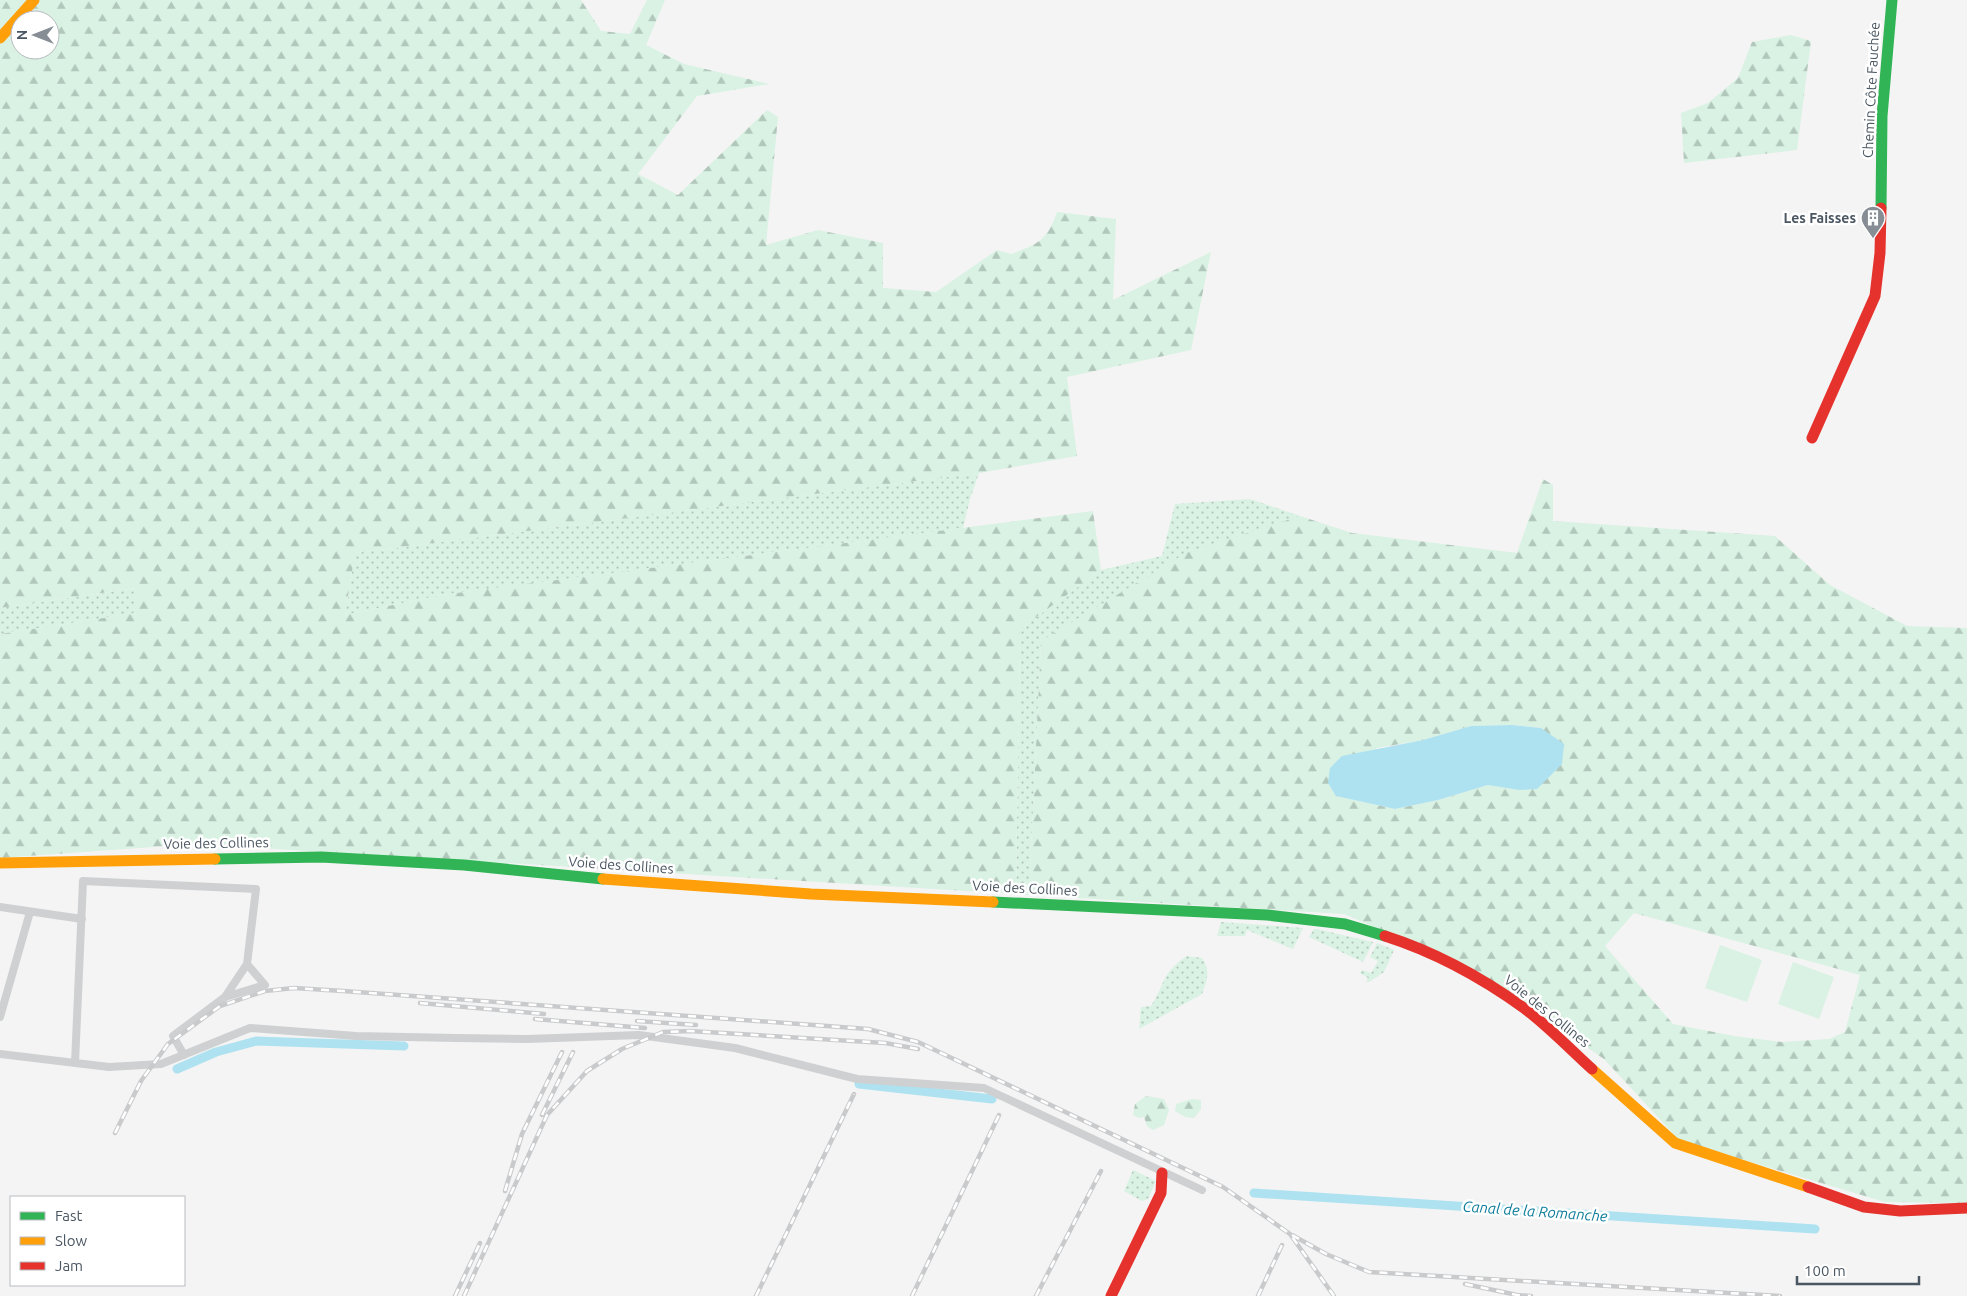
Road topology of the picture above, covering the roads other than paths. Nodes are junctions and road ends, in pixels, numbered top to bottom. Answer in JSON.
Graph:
{"nodes":[{"id":1,"x":34,"y":0,"type":"edge"},
{"id":2,"x":1892,"y":0,"type":"edge"},
{"id":3,"x":0,"y":38,"type":"edge"},
{"id":4,"x":1812,"y":438,"type":"dead end"},
{"id":5,"x":0,"y":863,"type":"edge"},
{"id":6,"x":0,"y":908,"type":"edge"},
{"id":7,"x":30,"y":912,"type":"junction"},
{"id":8,"x":82,"y":919,"type":"junction"},
{"id":9,"x":247,"y":964,"type":"junction"},
{"id":10,"x":224,"y":997,"type":"junction"},
{"id":11,"x":0,"y":1017,"type":"edge"},
{"id":12,"x":0,"y":1054,"type":"edge"},
{"id":13,"x":184,"y":1055,"type":"junction"},
{"id":14,"x":76,"y":1063,"type":"junction"},
{"id":15,"x":1162,"y":1173,"type":"junction"},
{"id":16,"x":1202,"y":1190,"type":"dead end"},
{"id":17,"x":1967,"y":1208,"type":"edge"},
{"id":18,"x":1111,"y":1296,"type":"edge"}],
"edges":[{"from":1,"to":3,"type":"street"},
{"from":2,"to":4,"type":"street","name":"Chemin Côte Fauchée"},
{"from":5,"to":17,"type":"street","name":"Voie des Collines"},
{"from":6,"to":7,"type":"street"},
{"from":7,"to":8,"type":"street"},
{"from":7,"to":11,"type":"street"},
{"from":8,"to":9,"type":"street"},
{"from":8,"to":14,"type":"street"},
{"from":9,"to":10,"type":"street"},
{"from":9,"to":10,"type":"street"},
{"from":10,"to":13,"type":"street"},
{"from":12,"to":14,"type":"street"},
{"from":13,"to":14,"type":"street"},
{"from":13,"to":15,"type":"street"},
{"from":15,"to":16,"type":"street"},
{"from":15,"to":18,"type":"street"}]}
